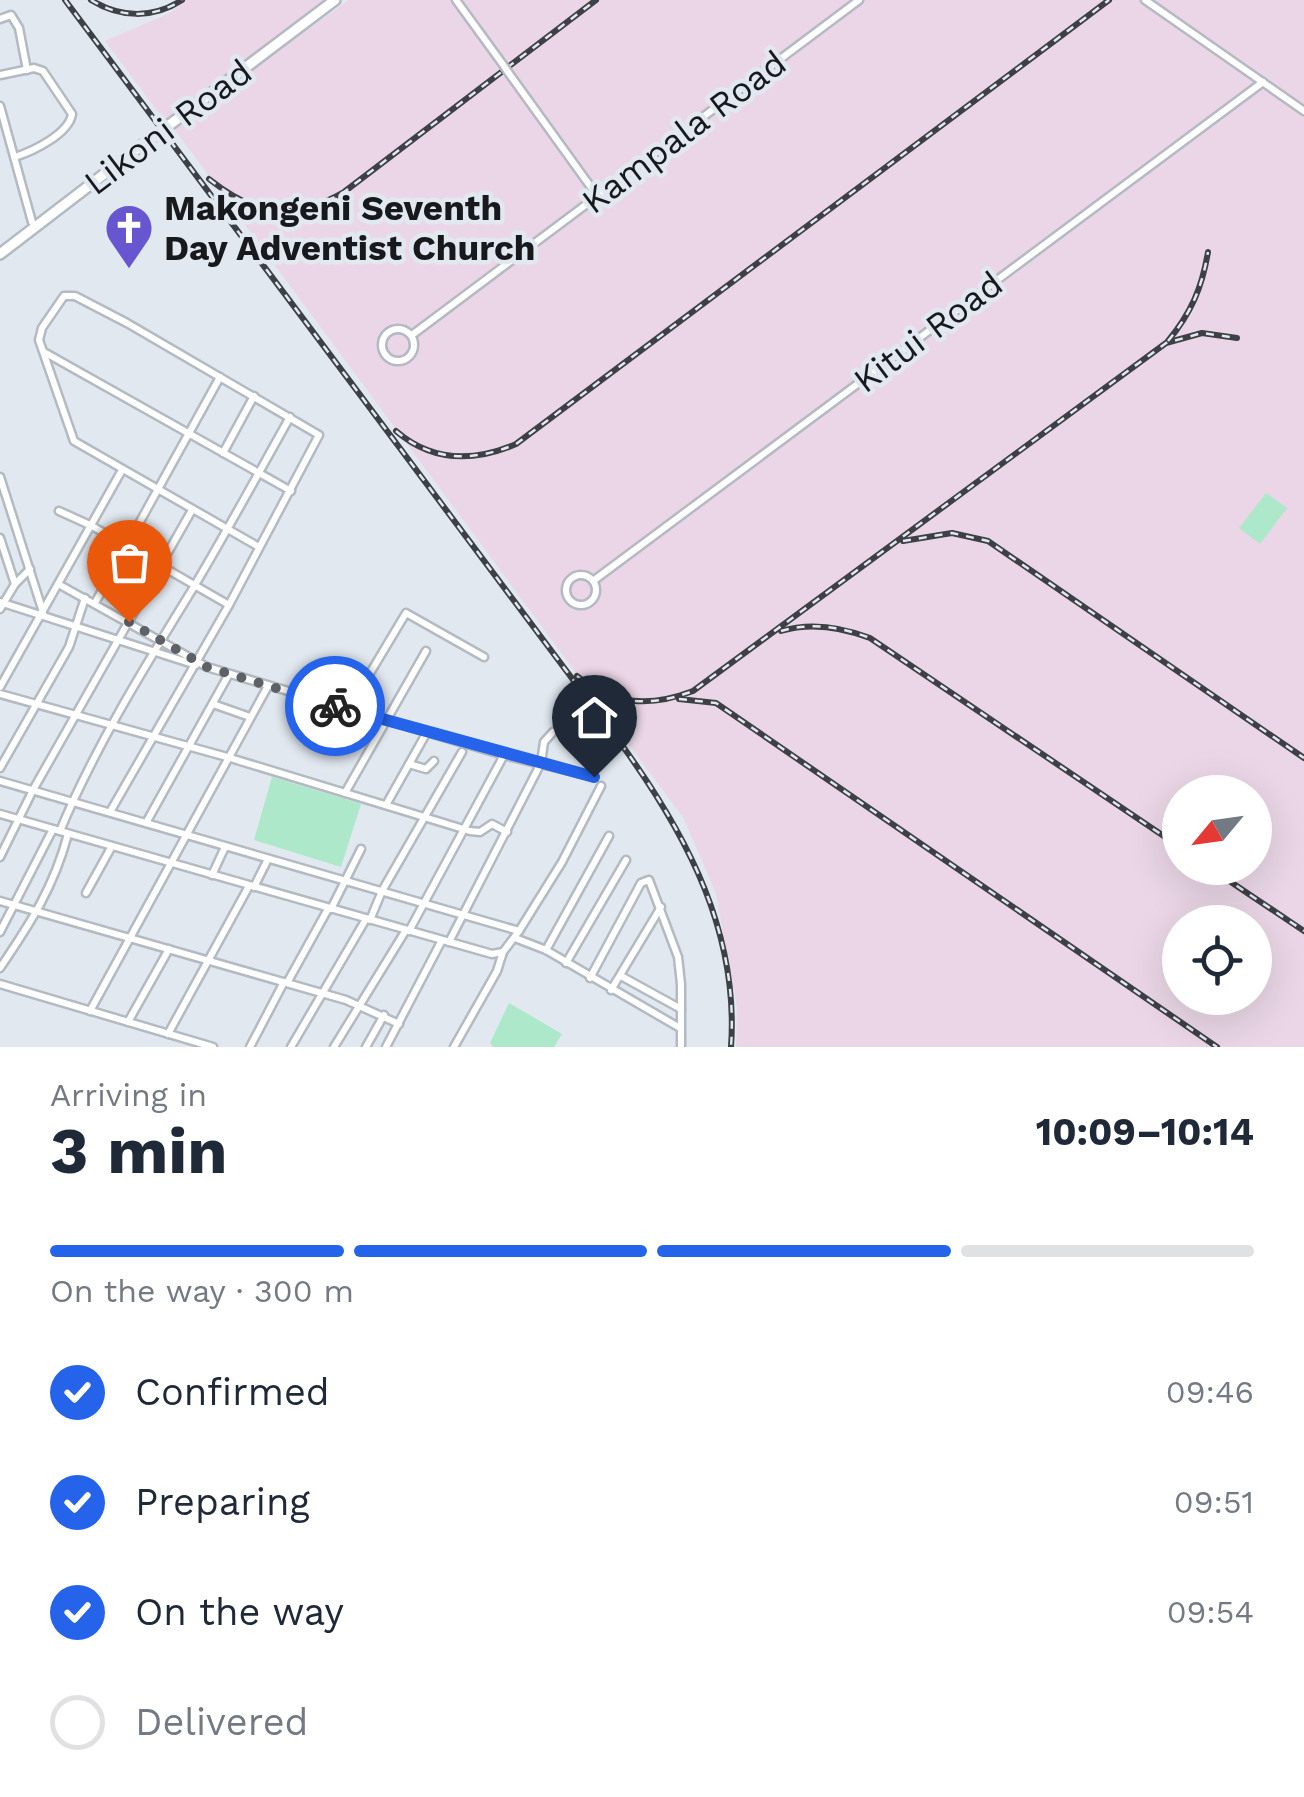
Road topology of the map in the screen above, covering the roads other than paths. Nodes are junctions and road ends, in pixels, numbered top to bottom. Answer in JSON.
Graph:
{"nodes":[{"id":1,"x":333,"y":0,"type":"edge"},
{"id":2,"x":456,"y":0,"type":"edge"},
{"id":3,"x":859,"y":0,"type":"edge"},
{"id":4,"x":1144,"y":0,"type":"edge"},
{"id":5,"x":0,"y":19,"type":"edge"},
{"id":6,"x":27,"y":70,"type":"junction"},
{"id":7,"x":0,"y":75,"type":"edge"},
{"id":8,"x":1263,"y":82,"type":"junction"},
{"id":9,"x":0,"y":109,"type":"edge"},
{"id":10,"x":1304,"y":111,"type":"edge"},
{"id":11,"x":146,"y":141,"type":"junction"},
{"id":12,"x":15,"y":157,"type":"junction"},
{"id":13,"x":598,"y":197,"type":"junction"},
{"id":14,"x":32,"y":222,"type":"junction"},
{"id":15,"x":0,"y":250,"type":"edge"},
{"id":16,"x":412,"y":335,"type":"junction"},
{"id":17,"x":44,"y":352,"type":"junction"},
{"id":18,"x":220,"y":376,"type":"junction"},
{"id":19,"x":254,"y":396,"type":"junction"},
{"id":20,"x":290,"y":416,"type":"junction"},
{"id":21,"x":190,"y":434,"type":"junction"},
{"id":22,"x":224,"y":453,"type":"junction"},
{"id":23,"x":122,"y":470,"type":"junction"},
{"id":24,"x":259,"y":473,"type":"junction"},
{"id":25,"x":0,"y":478,"type":"edge"},
{"id":26,"x":158,"y":490,"type":"junction"},
{"id":27,"x":291,"y":491,"type":"junction"},
{"id":28,"x":192,"y":510,"type":"junction"},
{"id":29,"x":59,"y":511,"type":"dead end"},
{"id":30,"x":92,"y":526,"type":"junction"},
{"id":31,"x":226,"y":529,"type":"junction"},
{"id":32,"x":0,"y":538,"type":"edge"},
{"id":33,"x":126,"y":546,"type":"junction"},
{"id":34,"x":259,"y":546,"type":"junction"},
{"id":35,"x":160,"y":566,"type":"junction"},
{"id":36,"x":30,"y":569,"type":"junction"},
{"id":37,"x":593,"y":582,"type":"junction"},
{"id":38,"x":15,"y":584,"type":"junction"},
{"id":39,"x":60,"y":585,"type":"junction"},
{"id":40,"x":194,"y":586,"type":"junction"},
{"id":41,"x":85,"y":598,"type":"junction"},
{"id":42,"x":94,"y":603,"type":"junction"},
{"id":43,"x":1,"y":605,"type":"edge"},
{"id":44,"x":229,"y":605,"type":"junction"},
{"id":45,"x":42,"y":614,"type":"junction"},
{"id":46,"x":129,"y":622,"type":"junction"},
{"id":47,"x":78,"y":630,"type":"junction"},
{"id":48,"x":160,"y":640,"type":"junction"},
{"id":49,"x":117,"y":641,"type":"junction"},
{"id":50,"x":426,"y":651,"type":"dead end"},
{"id":51,"x":152,"y":652,"type":"junction"},
{"id":52,"x":484,"y":657,"type":"dead end"},
{"id":53,"x":195,"y":662,"type":"junction"},
{"id":54,"x":229,"y":674,"type":"junction"},
{"id":55,"x":268,"y":686,"type":"junction"},
{"id":56,"x":0,"y":690,"type":"edge"},
{"id":57,"x":213,"y":704,"type":"junction"},
{"id":58,"x":38,"y":706,"type":"junction"},
{"id":59,"x":348,"y":710,"type":"junction"},
{"id":60,"x":76,"y":716,"type":"junction"},
{"id":61,"x":250,"y":717,"type":"junction"},
{"id":62,"x":386,"y":720,"type":"junction"},
{"id":63,"x":112,"y":726,"type":"junction"},
{"id":64,"x":427,"y":732,"type":"junction"},
{"id":65,"x":553,"y":732,"type":"dead end"},
{"id":66,"x":152,"y":738,"type":"junction"},
{"id":67,"x":189,"y":749,"type":"junction"},
{"id":68,"x":462,"y":752,"type":"dead end"},
{"id":69,"x":504,"y":755,"type":"junction"},
{"id":70,"x":227,"y":758,"type":"junction"},
{"id":71,"x":434,"y":761,"type":"dead end"},
{"id":72,"x":541,"y":763,"type":"junction"},
{"id":73,"x":409,"y":764,"type":"junction"},
{"id":74,"x":0,"y":768,"type":"edge"},
{"id":75,"x":594,"y":777,"type":"dead end"},
{"id":76,"x":0,"y":781,"type":"edge"},
{"id":77,"x":601,"y":786,"type":"dead end"},
{"id":78,"x":33,"y":790,"type":"junction"},
{"id":79,"x":346,"y":793,"type":"junction"},
{"id":80,"x":72,"y":802,"type":"junction"},
{"id":81,"x":386,"y":805,"type":"junction"},
{"id":82,"x":110,"y":812,"type":"junction"},
{"id":83,"x":0,"y":814,"type":"edge"},
{"id":84,"x":425,"y":817,"type":"junction"},
{"id":85,"x":19,"y":818,"type":"junction"},
{"id":86,"x":146,"y":823,"type":"junction"},
{"id":87,"x":463,"y":828,"type":"junction"},
{"id":88,"x":60,"y":831,"type":"junction"},
{"id":89,"x":508,"y":832,"type":"junction"},
{"id":90,"x":186,"y":835,"type":"junction"},
{"id":91,"x":609,"y":836,"type":"dead end"},
{"id":92,"x":112,"y":846,"type":"junction"},
{"id":93,"x":225,"y":848,"type":"junction"},
{"id":94,"x":361,"y":849,"type":"dead end"},
{"id":95,"x":0,"y":857,"type":"edge"},
{"id":96,"x":268,"y":859,"type":"junction"},
{"id":97,"x":626,"y":860,"type":"dead end"},
{"id":98,"x":172,"y":864,"type":"junction"},
{"id":99,"x":212,"y":875,"type":"junction"},
{"id":100,"x":344,"y":880,"type":"junction"},
{"id":101,"x":252,"y":887,"type":"junction"},
{"id":102,"x":382,"y":892,"type":"junction"},
{"id":103,"x":86,"y":893,"type":"dead end"},
{"id":104,"x":0,"y":900,"type":"edge"},
{"id":105,"x":422,"y":903,"type":"junction"},
{"id":106,"x":16,"y":906,"type":"junction"},
{"id":107,"x":661,"y":906,"type":"junction"},
{"id":108,"x":330,"y":909,"type":"junction"},
{"id":109,"x":35,"y":913,"type":"junction"},
{"id":110,"x":462,"y":915,"type":"junction"},
{"id":111,"x":368,"y":920,"type":"junction"},
{"id":112,"x":408,"y":931,"type":"junction"},
{"id":113,"x":0,"y":932,"type":"edge"},
{"id":114,"x":517,"y":934,"type":"junction"},
{"id":115,"x":132,"y":938,"type":"junction"},
{"id":116,"x":445,"y":941,"type":"junction"},
{"id":117,"x":169,"y":949,"type":"junction"},
{"id":118,"x":546,"y":950,"type":"junction"},
{"id":119,"x":502,"y":952,"type":"junction"},
{"id":120,"x":208,"y":960,"type":"junction"},
{"id":121,"x":566,"y":963,"type":"junction"},
{"id":122,"x":0,"y":968,"type":"edge"},
{"id":123,"x":620,"y":976,"type":"junction"},
{"id":124,"x":590,"y":978,"type":"junction"},
{"id":125,"x":285,"y":982,"type":"junction"},
{"id":126,"x":0,"y":984,"type":"edge"},
{"id":127,"x":611,"y":990,"type":"junction"},
{"id":128,"x":320,"y":992,"type":"junction"},
{"id":129,"x":358,"y":1004,"type":"junction"},
{"id":130,"x":681,"y":1008,"type":"junction"},
{"id":131,"x":90,"y":1010,"type":"junction"},
{"id":132,"x":384,"y":1015,"type":"junction"},
{"id":133,"x":128,"y":1022,"type":"junction"},
{"id":134,"x":399,"y":1024,"type":"junction"},
{"id":135,"x":681,"y":1029,"type":"junction"},
{"id":136,"x":168,"y":1034,"type":"junction"},
{"id":137,"x":214,"y":1047,"type":"edge"},
{"id":138,"x":250,"y":1047,"type":"edge"},
{"id":139,"x":291,"y":1047,"type":"edge"},
{"id":140,"x":334,"y":1047,"type":"edge"},
{"id":141,"x":366,"y":1047,"type":"edge"},
{"id":142,"x":386,"y":1047,"type":"edge"},
{"id":143,"x":454,"y":1047,"type":"edge"},
{"id":144,"x":681,"y":1047,"type":"edge"}],
"edges":[{"from":1,"to":11,"type":"street","name":"Likoni Road","bridge":true},
{"from":2,"to":13,"type":"street"},
{"from":3,"to":13,"type":"street","name":"Kampala Road"},
{"from":4,"to":8,"type":"street"},
{"from":5,"to":6,"type":"street"},
{"from":6,"to":7,"type":"street"},
{"from":6,"to":12,"type":"street"},
{"from":8,"to":10,"type":"street"},
{"from":8,"to":37,"type":"street","name":"Kitui Road"},
{"from":9,"to":12,"type":"street"},
{"from":11,"to":14,"type":"street","name":"Likoni Road"},
{"from":11,"to":15,"type":"street","name":"Likoni Road"},
{"from":12,"to":14,"type":"street"},
{"from":13,"to":16,"type":"street","name":"Kampala Road"},
{"from":14,"to":15,"type":"street","name":"Likoni Road"},
{"from":16,"to":16,"type":"street"},
{"from":17,"to":18,"type":"street"},
{"from":17,"to":21,"type":"street"},
{"from":17,"to":23,"type":"street"},
{"from":18,"to":19,"type":"street"},
{"from":18,"to":21,"type":"street"},
{"from":19,"to":20,"type":"street"},
{"from":19,"to":22,"type":"street"},
{"from":20,"to":24,"type":"street"},
{"from":20,"to":27,"type":"street"},
{"from":21,"to":22,"type":"street"},
{"from":21,"to":26,"type":"street"},
{"from":22,"to":24,"type":"street"},
{"from":23,"to":26,"type":"street"},
{"from":23,"to":30,"type":"street"},
{"from":24,"to":27,"type":"street"},
{"from":24,"to":31,"type":"street"},
{"from":25,"to":36,"type":"street"},
{"from":26,"to":28,"type":"street"},
{"from":26,"to":33,"type":"street"},
{"from":27,"to":34,"type":"street"},
{"from":28,"to":31,"type":"street"},
{"from":28,"to":35,"type":"street"},
{"from":29,"to":30,"type":"street"},
{"from":30,"to":33,"type":"street"},
{"from":30,"to":39,"type":"street"},
{"from":31,"to":34,"type":"street"},
{"from":31,"to":40,"type":"street"},
{"from":32,"to":38,"type":"street"},
{"from":33,"to":35,"type":"street"},
{"from":33,"to":42,"type":"street"},
{"from":34,"to":44,"type":"street"},
{"from":35,"to":40,"type":"street"},
{"from":35,"to":46,"type":"street"},
{"from":36,"to":38,"type":"street"},
{"from":36,"to":45,"type":"street"},
{"from":37,"to":37,"type":"street"},
{"from":38,"to":43,"type":"street"},
{"from":39,"to":41,"type":"street"},
{"from":39,"to":45,"type":"street"},
{"from":40,"to":44,"type":"street"},
{"from":40,"to":48,"type":"street"},
{"from":41,"to":42,"type":"street"},
{"from":41,"to":47,"type":"street"},
{"from":42,"to":46,"type":"street"},
{"from":43,"to":45,"type":"street"},
{"from":44,"to":53,"type":"street"},
{"from":45,"to":47,"type":"street"},
{"from":45,"to":56,"type":"street"},
{"from":46,"to":48,"type":"street"},
{"from":46,"to":49,"type":"street"},
{"from":47,"to":49,"type":"street"},
{"from":47,"to":58,"type":"street"},
{"from":48,"to":51,"type":"street"},
{"from":48,"to":53,"type":"street"},
{"from":49,"to":51,"type":"street"},
{"from":49,"to":60,"type":"street"},
{"from":50,"to":62,"type":"street"},
{"from":51,"to":53,"type":"street"},
{"from":51,"to":63,"type":"street"},
{"from":52,"to":59,"type":"street"},
{"from":53,"to":54,"type":"street"},
{"from":53,"to":66,"type":"street"},
{"from":54,"to":55,"type":"street"},
{"from":54,"to":57,"type":"street"},
{"from":55,"to":59,"type":"street"},
{"from":55,"to":61,"type":"street"},
{"from":56,"to":58,"type":"street"},
{"from":57,"to":61,"type":"street"},
{"from":57,"to":67,"type":"street"},
{"from":58,"to":60,"type":"street"},
{"from":58,"to":74,"type":"street"},
{"from":59,"to":62,"type":"street"},
{"from":60,"to":63,"type":"street"},
{"from":60,"to":78,"type":"street"},
{"from":61,"to":70,"type":"street"},
{"from":62,"to":64,"type":"street"},
{"from":62,"to":79,"type":"street"},
{"from":63,"to":66,"type":"street"},
{"from":63,"to":80,"type":"street"},
{"from":64,"to":69,"type":"street"},
{"from":64,"to":73,"type":"street"},
{"from":65,"to":72,"type":"street"},
{"from":66,"to":67,"type":"street"},
{"from":66,"to":82,"type":"street"},
{"from":67,"to":70,"type":"street"},
{"from":67,"to":86,"type":"street"},
{"from":68,"to":84,"type":"street"},
{"from":69,"to":72,"type":"street"},
{"from":69,"to":87,"type":"street"},
{"from":70,"to":79,"type":"street"},
{"from":70,"to":90,"type":"street"},
{"from":71,"to":73,"type":"street"},
{"from":72,"to":75,"type":"street"},
{"from":72,"to":89,"type":"street"},
{"from":73,"to":81,"type":"street"},
{"from":76,"to":78,"type":"street"},
{"from":77,"to":114,"type":"street"},
{"from":78,"to":80,"type":"street"},
{"from":78,"to":85,"type":"street"},
{"from":79,"to":81,"type":"street"},
{"from":80,"to":82,"type":"street"},
{"from":80,"to":88,"type":"street"},
{"from":81,"to":84,"type":"street"},
{"from":82,"to":86,"type":"street"},
{"from":83,"to":85,"type":"street"},
{"from":84,"to":87,"type":"street"},
{"from":84,"to":102,"type":"street"},
{"from":85,"to":88,"type":"street"},
{"from":85,"to":95,"type":"street"},
{"from":86,"to":90,"type":"street"},
{"from":87,"to":89,"type":"street"},
{"from":87,"to":105,"type":"street"},
{"from":88,"to":92,"type":"street"},
{"from":88,"to":106,"type":"street"},
{"from":88,"to":109,"type":"street"},
{"from":89,"to":110,"type":"street"},
{"from":90,"to":93,"type":"street"},
{"from":90,"to":98,"type":"street"},
{"from":91,"to":118,"type":"street"},
{"from":92,"to":98,"type":"street"},
{"from":92,"to":103,"type":"street"},
{"from":93,"to":96,"type":"street"},
{"from":93,"to":99,"type":"street"},
{"from":94,"to":100,"type":"street"},
{"from":96,"to":100,"type":"street"},
{"from":96,"to":101,"type":"street"},
{"from":97,"to":121,"type":"street"},
{"from":98,"to":99,"type":"street"},
{"from":98,"to":115,"type":"street"},
{"from":99,"to":101,"type":"street"},
{"from":100,"to":102,"type":"street"},
{"from":100,"to":108,"type":"street"},
{"from":101,"to":108,"type":"street"},
{"from":101,"to":120,"type":"street"},
{"from":102,"to":105,"type":"street"},
{"from":102,"to":111,"type":"street"},
{"from":104,"to":106,"type":"street"},
{"from":105,"to":110,"type":"street"},
{"from":105,"to":112,"type":"street"},
{"from":106,"to":109,"type":"street"},
{"from":106,"to":113,"type":"street"},
{"from":107,"to":123,"type":"street"},
{"from":107,"to":124,"type":"street"},
{"from":107,"to":130,"type":"street"},
{"from":108,"to":111,"type":"street"},
{"from":108,"to":125,"type":"street"},
{"from":109,"to":115,"type":"street"},
{"from":109,"to":122,"type":"street"},
{"from":110,"to":114,"type":"street"},
{"from":110,"to":116,"type":"street"},
{"from":111,"to":112,"type":"street"},
{"from":111,"to":128,"type":"street"},
{"from":112,"to":116,"type":"street"},
{"from":112,"to":129,"type":"street"},
{"from":114,"to":118,"type":"street"},
{"from":114,"to":119,"type":"street"},
{"from":115,"to":117,"type":"street"},
{"from":115,"to":131,"type":"street"},
{"from":116,"to":119,"type":"street"},
{"from":116,"to":134,"type":"street"},
{"from":117,"to":120,"type":"street"},
{"from":117,"to":133,"type":"street"},
{"from":118,"to":121,"type":"street"},
{"from":119,"to":143,"type":"street"},
{"from":120,"to":125,"type":"street"},
{"from":120,"to":136,"type":"street"},
{"from":121,"to":124,"type":"street"},
{"from":123,"to":127,"type":"street"},
{"from":123,"to":130,"type":"street"},
{"from":124,"to":127,"type":"street"},
{"from":125,"to":128,"type":"street"},
{"from":125,"to":138,"type":"street"},
{"from":126,"to":131,"type":"street"},
{"from":127,"to":135,"type":"street"},
{"from":128,"to":129,"type":"street"},
{"from":128,"to":139,"type":"street"},
{"from":129,"to":132,"type":"street"},
{"from":129,"to":140,"type":"street"},
{"from":130,"to":135,"type":"street"},
{"from":131,"to":133,"type":"street"},
{"from":132,"to":134,"type":"street"},
{"from":132,"to":141,"type":"street"},
{"from":133,"to":136,"type":"street"},
{"from":134,"to":142,"type":"street"},
{"from":135,"to":144,"type":"street"},
{"from":136,"to":137,"type":"street"}]}
